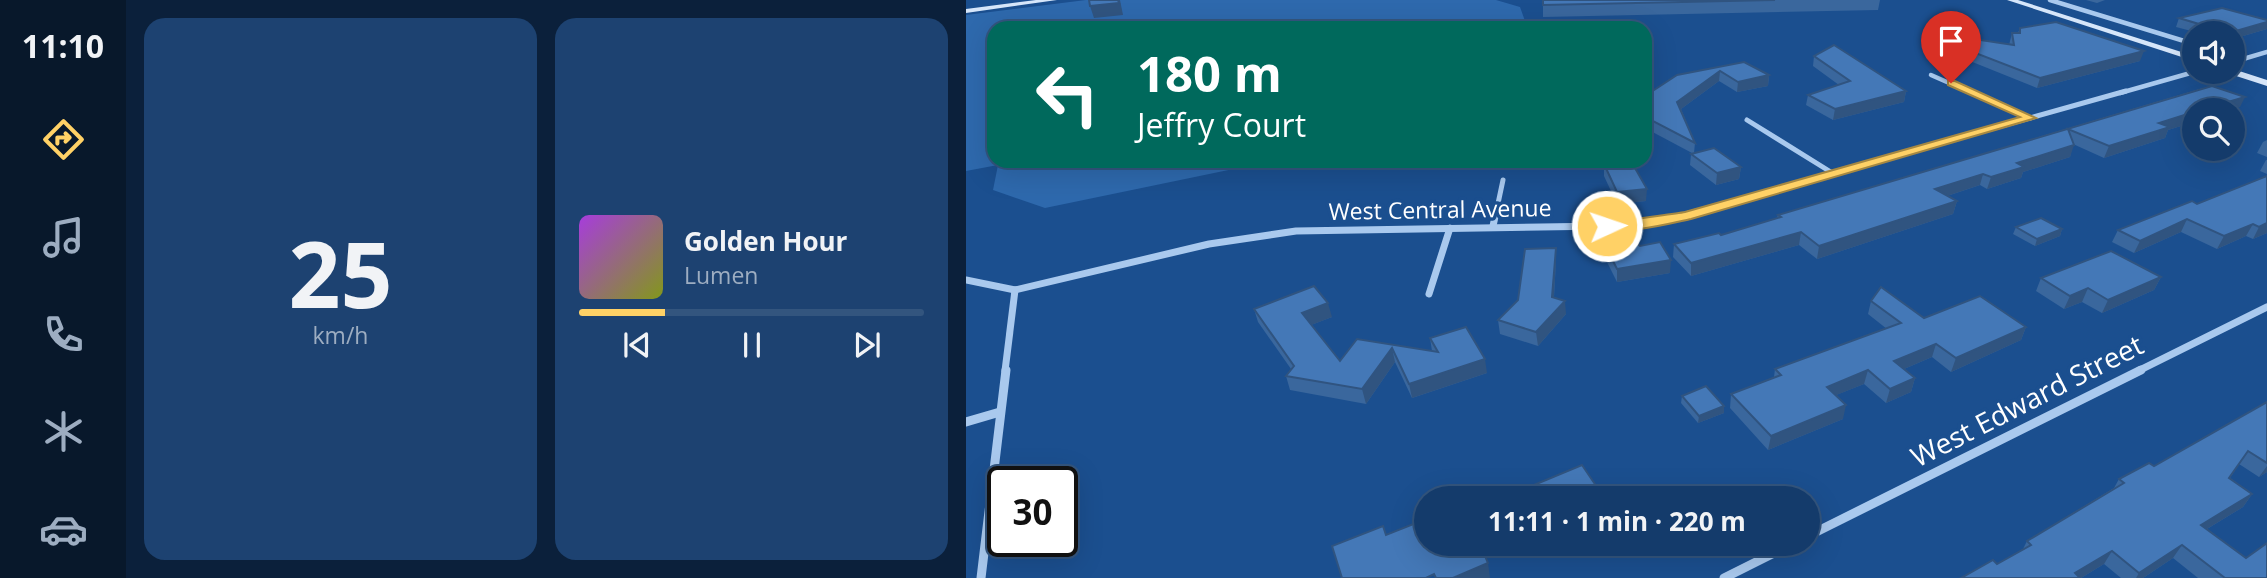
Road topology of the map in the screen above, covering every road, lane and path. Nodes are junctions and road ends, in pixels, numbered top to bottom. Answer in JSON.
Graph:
{"nodes":[{"id":1,"x":1053,"y":0,"type":"edge"},
{"id":2,"x":2011,"y":0,"type":"edge"},
{"id":3,"x":2050,"y":0,"type":"edge"},
{"id":4,"x":966,"y":10,"type":"edge"},
{"id":5,"x":2182,"y":40,"type":"edge"},
{"id":6,"x":2267,"y":52,"type":"edge"},
{"id":7,"x":2182,"y":55,"type":"edge"},
{"id":8,"x":2245,"y":58,"type":"edge"},
{"id":9,"x":1931,"y":75,"type":"dead end"},
{"id":10,"x":2182,"y":75,"type":"edge"},
{"id":11,"x":2245,"y":76,"type":"edge"},
{"id":12,"x":2267,"y":82,"type":"edge"},
{"id":13,"x":2031,"y":118,"type":"junction"},
{"id":14,"x":1747,"y":120,"type":"dead end"},
{"id":15,"x":1833,"y":174,"type":"junction"},
{"id":16,"x":1503,"y":180,"type":"dead end"},
{"id":17,"x":1493,"y":226,"type":"junction"},
{"id":18,"x":1450,"y":228,"type":"junction"},
{"id":19,"x":966,"y":280,"type":"edge"},
{"id":20,"x":1015,"y":290,"type":"junction"},
{"id":21,"x":1429,"y":293,"type":"dead end"},
{"id":22,"x":2267,"y":307,"type":"edge"},
{"id":23,"x":1000,"y":412,"type":"junction"},
{"id":24,"x":966,"y":422,"type":"edge"},
{"id":25,"x":1820,"y":530,"type":"edge"},
{"id":26,"x":1768,"y":556,"type":"edge"},
{"id":27,"x":981,"y":578,"type":"edge"},
{"id":28,"x":1724,"y":578,"type":"edge"}],
"edges":[{"from":1,"to":4,"type":"main road"},
{"from":2,"to":7,"type":"main road"},
{"from":3,"to":5,"type":"street"},
{"from":6,"to":8,"type":"street"},
{"from":9,"to":13,"type":"street"},
{"from":10,"to":13,"type":"street","name":"West Central Avenue"},
{"from":11,"to":12,"type":"main road"},
{"from":13,"to":15,"type":"street","name":"West Central Avenue"},
{"from":14,"to":15,"type":"street"},
{"from":15,"to":17,"type":"street","name":"West Central Avenue"},
{"from":16,"to":17,"type":"street"},
{"from":17,"to":18,"type":"street","name":"West Central Avenue"},
{"from":18,"to":20,"type":"street","name":"West Central Avenue"},
{"from":18,"to":21,"type":"street"},
{"from":19,"to":20,"type":"street","name":"West Central Avenue"},
{"from":20,"to":23,"type":"street"},
{"from":22,"to":25,"type":"street","name":"West Edward Street"},
{"from":23,"to":24,"type":"street"},
{"from":23,"to":27,"type":"street"},
{"from":26,"to":28,"type":"street"}]}
